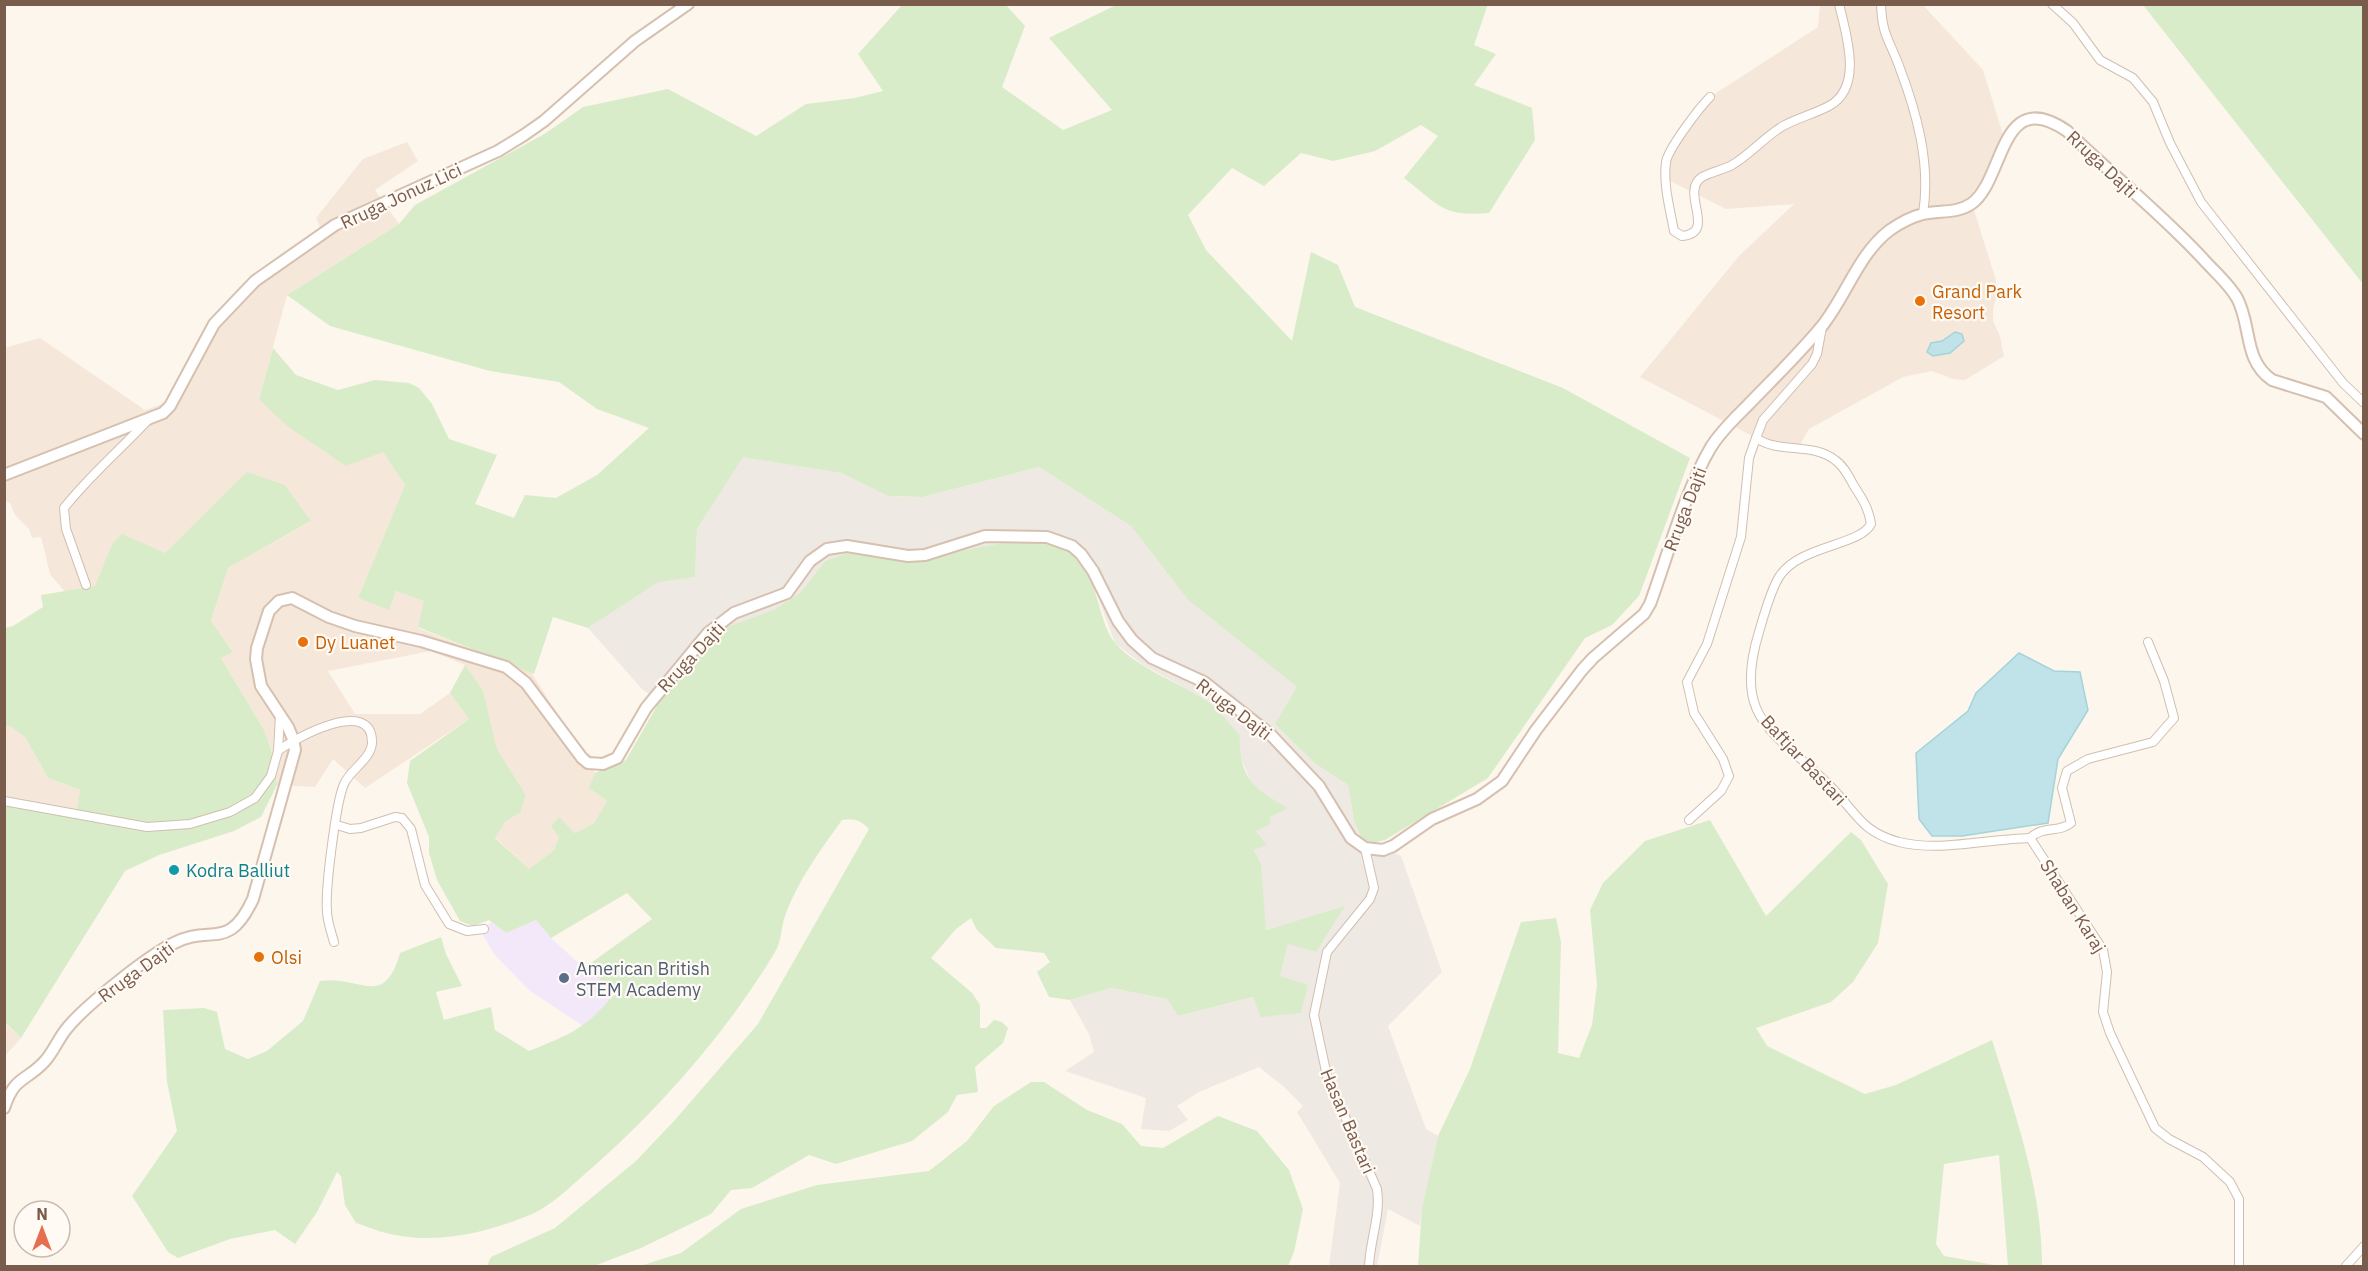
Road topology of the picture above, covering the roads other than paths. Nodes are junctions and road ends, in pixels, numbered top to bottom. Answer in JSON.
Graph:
{"nodes":[{"id":1,"x":688,"y":4,"type":"edge"},
{"id":2,"x":1839,"y":4,"type":"edge"},
{"id":3,"x":1881,"y":4,"type":"edge"},
{"id":4,"x":2052,"y":4,"type":"edge"},
{"id":5,"x":1710,"y":97,"type":"dead end"},
{"id":6,"x":1923,"y":214,"type":"junction"},
{"id":7,"x":1822,"y":325,"type":"junction"},
{"id":8,"x":2364,"y":404,"type":"edge"},
{"id":9,"x":149,"y":419,"type":"junction"},
{"id":10,"x":2364,"y":434,"type":"edge"},
{"id":11,"x":1756,"y":438,"type":"junction"},
{"id":12,"x":4,"y":475,"type":"edge"},
{"id":13,"x":86,"y":585,"type":"dead end"},
{"id":14,"x":2148,"y":642,"type":"dead end"},
{"id":15,"x":280,"y":716,"type":"junction"},
{"id":16,"x":294,"y":739,"type":"junction"},
{"id":17,"x":278,"y":751,"type":"junction"},
{"id":18,"x":4,"y":801,"type":"edge"},
{"id":19,"x":1689,"y":820,"type":"dead end"},
{"id":20,"x":337,"y":825,"type":"junction"},
{"id":21,"x":2030,"y":838,"type":"junction"},
{"id":22,"x":1365,"y":848,"type":"junction"},
{"id":23,"x":484,"y":929,"type":"dead end"},
{"id":24,"x":334,"y":942,"type":"dead end"},
{"id":25,"x":4,"y":1108,"type":"edge"},
{"id":26,"x":2364,"y":1246,"type":"edge"},
{"id":27,"x":1370,"y":1266,"type":"edge"},
{"id":28,"x":2239,"y":1266,"type":"edge"},
{"id":29,"x":2346,"y":1266,"type":"edge"}],
"edges":[{"from":1,"to":9,"type":"main road","name":"Rruga Jonuz Lici"},
{"from":2,"to":5,"type":"street"},
{"from":3,"to":6,"type":"street"},
{"from":4,"to":8,"type":"street"},
{"from":6,"to":7,"type":"main road","name":"Rruga Dajti"},
{"from":6,"to":10,"type":"main road","name":"Rruga Dajti"},
{"from":7,"to":11,"type":"street"},
{"from":7,"to":22,"type":"main road","name":"Rruga Dajti"},
{"from":9,"to":12,"type":"main road","name":"Rruga Jonuz Lici"},
{"from":9,"to":13,"type":"street"},
{"from":11,"to":19,"type":"street"},
{"from":11,"to":21,"type":"street","name":"Baftjar Bastari"},
{"from":14,"to":21,"type":"street"},
{"from":15,"to":16,"type":"main road","name":"Rruga Dajti"},
{"from":15,"to":17,"type":"street"},
{"from":15,"to":22,"type":"main road","name":"Rruga Dajti"},
{"from":16,"to":17,"type":"street"},
{"from":16,"to":20,"type":"street"},
{"from":16,"to":25,"type":"main road","name":"Rruga Dajti"},
{"from":17,"to":18,"type":"street"},
{"from":20,"to":23,"type":"street"},
{"from":20,"to":24,"type":"street"},
{"from":21,"to":28,"type":"street","name":"Shaban Karaj"},
{"from":22,"to":27,"type":"street","name":"Hasan Bastari"},
{"from":26,"to":29,"type":"street"}]}
